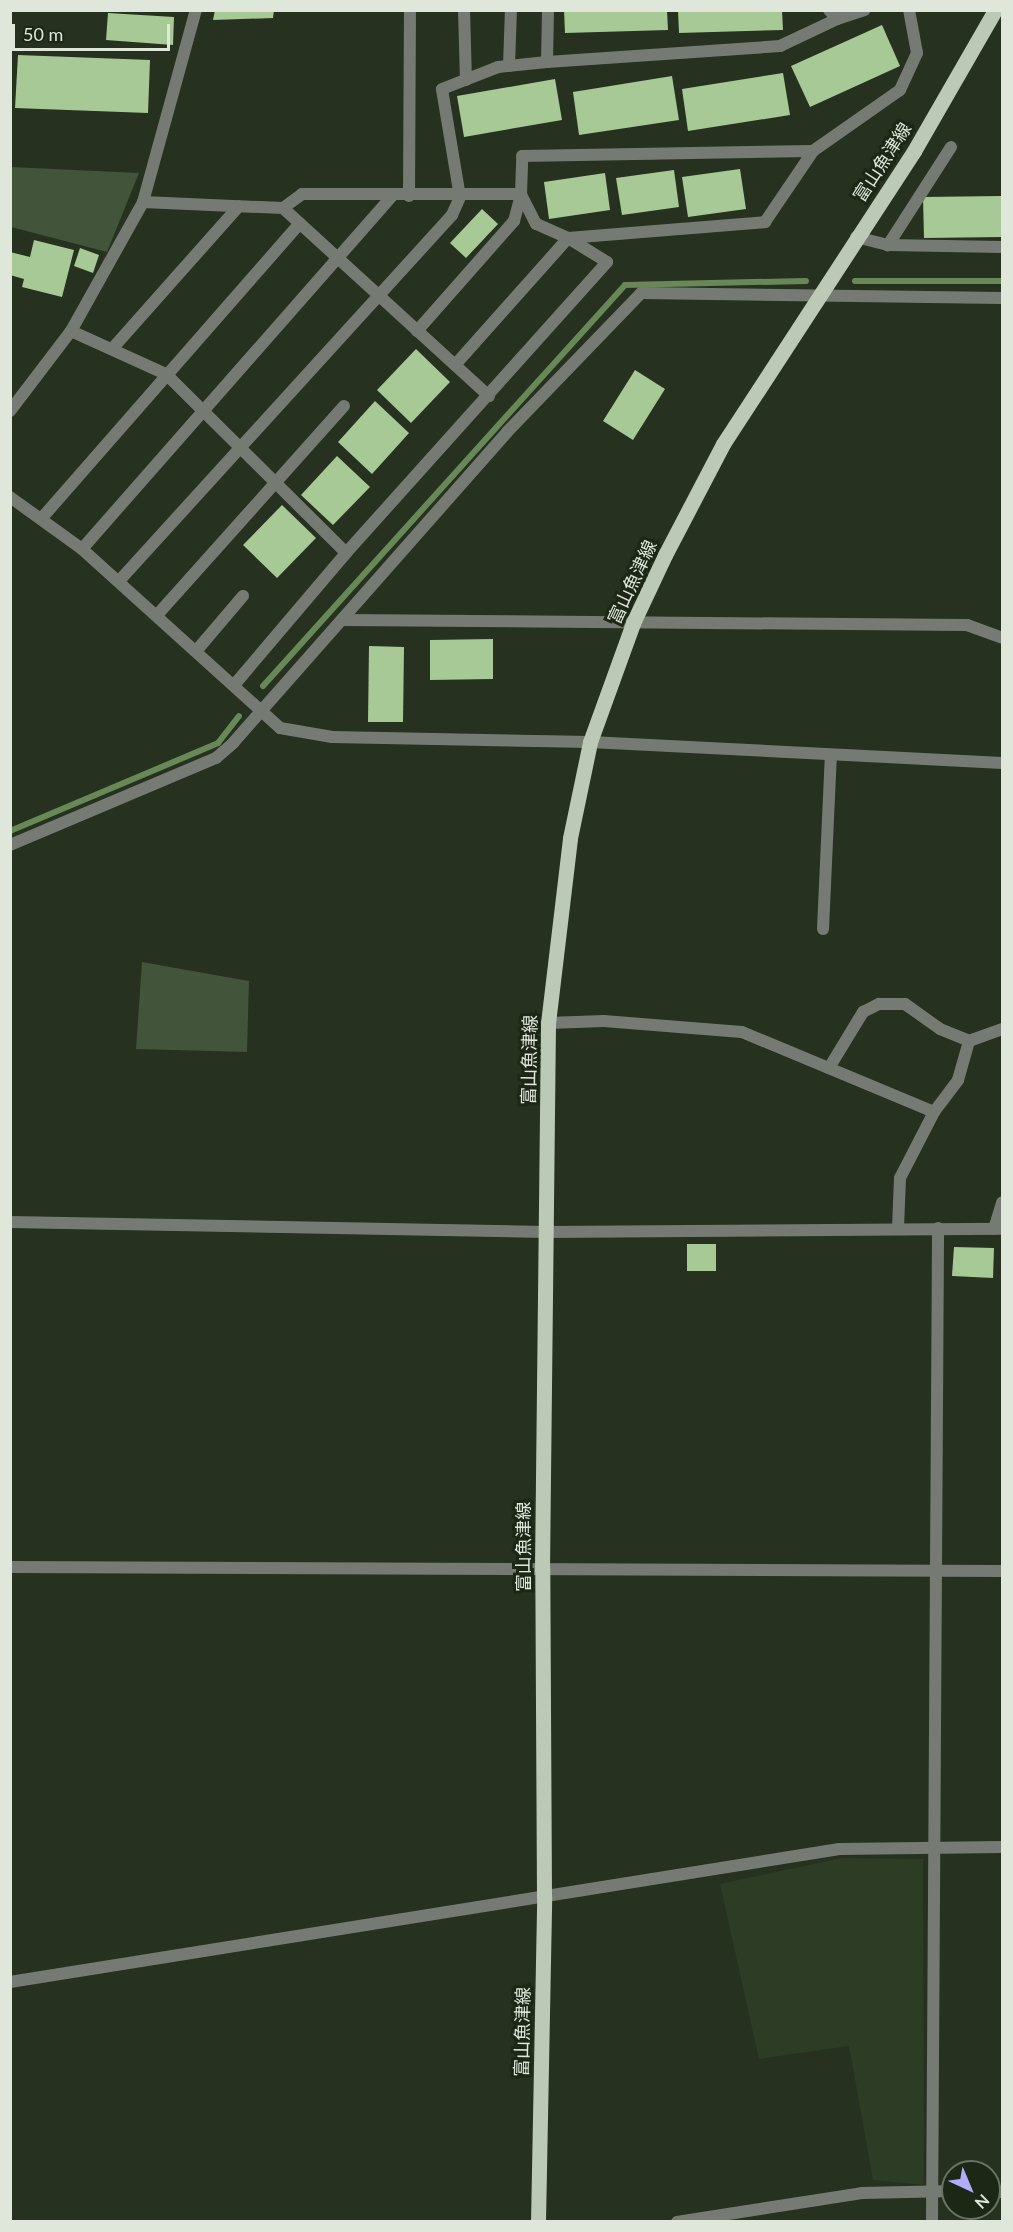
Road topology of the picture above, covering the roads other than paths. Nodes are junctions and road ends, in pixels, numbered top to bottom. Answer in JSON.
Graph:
{"nodes":[{"id":1,"x":196,"y":10,"type":"edge"},
{"id":2,"x":410,"y":10,"type":"edge"},
{"id":3,"x":464,"y":10,"type":"edge"},
{"id":4,"x":511,"y":10,"type":"edge"},
{"id":5,"x":548,"y":10,"type":"edge"},
{"id":6,"x":865,"y":10,"type":"edge"},
{"id":7,"x":909,"y":10,"type":"edge"},
{"id":8,"x":995,"y":10,"type":"edge"},
{"id":9,"x":833,"y":15,"type":"edge"},
{"id":10,"x":548,"y":62,"type":"junction"},
{"id":11,"x":509,"y":66,"type":"junction"},
{"id":12,"x":466,"y":80,"type":"junction"},
{"id":13,"x":951,"y":147,"type":"dead end"},
{"id":14,"x":813,"y":151,"type":"junction"},
{"id":15,"x":521,"y":194,"type":"junction"},
{"id":16,"x":392,"y":196,"type":"junction"},
{"id":17,"x":409,"y":196,"type":"junction"},
{"id":18,"x":460,"y":197,"type":"junction"},
{"id":19,"x":143,"y":202,"type":"junction"},
{"id":20,"x":238,"y":206,"type":"junction"},
{"id":21,"x":284,"y":208,"type":"junction"},
{"id":22,"x":300,"y":223,"type":"junction"},
{"id":23,"x":856,"y":237,"type":"junction"},
{"id":24,"x":568,"y":238,"type":"junction"},
{"id":25,"x":888,"y":245,"type":"junction"},
{"id":26,"x":1002,"y":247,"type":"edge"},
{"id":27,"x":339,"y":260,"type":"junction"},
{"id":28,"x":380,"y":297,"type":"junction"},
{"id":29,"x":816,"y":298,"type":"junction"},
{"id":30,"x":1002,"y":298,"type":"edge"},
{"id":31,"x":71,"y":331,"type":"junction"},
{"id":32,"x":417,"y":331,"type":"junction"},
{"id":33,"x":112,"y":349,"type":"junction"},
{"id":34,"x":455,"y":365,"type":"junction"},
{"id":35,"x":166,"y":374,"type":"junction"},
{"id":36,"x":489,"y":396,"type":"junction"},
{"id":37,"x":344,"y":406,"type":"dead end"},
{"id":38,"x":203,"y":410,"type":"junction"},
{"id":39,"x":10,"y":411,"type":"edge"},
{"id":40,"x":239,"y":446,"type":"junction"},
{"id":41,"x":276,"y":483,"type":"junction"},
{"id":42,"x":10,"y":497,"type":"edge"},
{"id":43,"x":41,"y":519,"type":"junction"},
{"id":44,"x":82,"y":549,"type":"junction"},
{"id":45,"x":346,"y":553,"type":"junction"},
{"id":46,"x":119,"y":581,"type":"junction"},
{"id":47,"x":243,"y":596,"type":"dead end"},
{"id":48,"x":158,"y":614,"type":"junction"},
{"id":49,"x":343,"y":620,"type":"junction"},
{"id":50,"x":633,"y":623,"type":"junction"},
{"id":51,"x":1002,"y":638,"type":"edge"},
{"id":52,"x":197,"y":650,"type":"junction"},
{"id":53,"x":236,"y":684,"type":"junction"},
{"id":54,"x":262,"y":713,"type":"junction"},
{"id":55,"x":590,"y":742,"type":"junction"},
{"id":56,"x":831,"y":756,"type":"junction"},
{"id":57,"x":1002,"y":763,"type":"edge"},
{"id":58,"x":10,"y":845,"type":"edge"},
{"id":59,"x":822,"y":929,"type":"dead end"},
{"id":60,"x":548,"y":1023,"type":"junction"},
{"id":61,"x":1002,"y":1029,"type":"edge"},
{"id":62,"x":969,"y":1041,"type":"junction"},
{"id":63,"x":830,"y":1068,"type":"junction"},
{"id":64,"x":934,"y":1112,"type":"junction"},
{"id":65,"x":1002,"y":1202,"type":"edge"},
{"id":66,"x":10,"y":1222,"type":"edge"},
{"id":67,"x":898,"y":1228,"type":"junction"},
{"id":68,"x":938,"y":1228,"type":"junction"},
{"id":69,"x":998,"y":1229,"type":"edge"},
{"id":70,"x":546,"y":1232,"type":"junction"},
{"id":71,"x":10,"y":1567,"type":"edge"},
{"id":72,"x":542,"y":1569,"type":"junction"},
{"id":73,"x":933,"y":1570,"type":"junction"},
{"id":74,"x":1002,"y":1571,"type":"edge"},
{"id":75,"x":933,"y":1847,"type":"junction"},
{"id":76,"x":1002,"y":1847,"type":"edge"},
{"id":77,"x":544,"y":1897,"type":"junction"},
{"id":78,"x":10,"y":1982,"type":"edge"},
{"id":79,"x":932,"y":2191,"type":"junction"},
{"id":80,"x":941,"y":2191,"type":"edge"},
{"id":81,"x":538,"y":2222,"type":"edge"},
{"id":82,"x":677,"y":2222,"type":"edge"},
{"id":83,"x":932,"y":2222,"type":"edge"}],
"edges":[{"from":1,"to":19,"type":"street"},
{"from":2,"to":17,"type":"street"},
{"from":3,"to":12,"type":"street"},
{"from":4,"to":11,"type":"street"},
{"from":5,"to":10,"type":"street"},
{"from":6,"to":9,"type":"street"},
{"from":7,"to":14,"type":"street"},
{"from":8,"to":23,"type":"main road","name":"富山魚津線"},
{"from":9,"to":10,"type":"street"},
{"from":10,"to":11,"type":"street"},
{"from":11,"to":12,"type":"street"},
{"from":12,"to":18,"type":"street"},
{"from":13,"to":25,"type":"street"},
{"from":14,"to":15,"type":"street"},
{"from":14,"to":24,"type":"street"},
{"from":15,"to":18,"type":"street"},
{"from":15,"to":24,"type":"street"},
{"from":15,"to":32,"type":"street"},
{"from":16,"to":17,"type":"street"},
{"from":16,"to":21,"type":"street"},
{"from":16,"to":27,"type":"street"},
{"from":17,"to":18,"type":"street"},
{"from":18,"to":28,"type":"street"},
{"from":19,"to":20,"type":"street"},
{"from":19,"to":31,"type":"street"},
{"from":20,"to":21,"type":"street"},
{"from":20,"to":33,"type":"street"},
{"from":21,"to":22,"type":"street"},
{"from":22,"to":27,"type":"street"},
{"from":22,"to":35,"type":"street"},
{"from":23,"to":25,"type":"street"},
{"from":23,"to":29,"type":"main road","name":"富山魚津線"},
{"from":24,"to":34,"type":"street"},
{"from":24,"to":36,"type":"street"},
{"from":25,"to":26,"type":"street"},
{"from":27,"to":28,"type":"street"},
{"from":27,"to":38,"type":"street"},
{"from":28,"to":32,"type":"street"},
{"from":28,"to":40,"type":"street"},
{"from":29,"to":30,"type":"street"},
{"from":29,"to":49,"type":"street"},
{"from":29,"to":50,"type":"main road","name":"富山魚津線"},
{"from":31,"to":33,"type":"street"},
{"from":31,"to":39,"type":"street"},
{"from":32,"to":34,"type":"street"},
{"from":33,"to":35,"type":"street"},
{"from":34,"to":36,"type":"street"},
{"from":35,"to":38,"type":"street"},
{"from":35,"to":43,"type":"street"},
{"from":36,"to":45,"type":"street"},
{"from":37,"to":41,"type":"street"},
{"from":38,"to":40,"type":"street"},
{"from":38,"to":44,"type":"street"},
{"from":40,"to":41,"type":"street"},
{"from":40,"to":46,"type":"street"},
{"from":41,"to":45,"type":"street"},
{"from":41,"to":48,"type":"street"},
{"from":42,"to":43,"type":"street"},
{"from":43,"to":44,"type":"street"},
{"from":44,"to":46,"type":"street"},
{"from":45,"to":53,"type":"street"},
{"from":46,"to":48,"type":"street"},
{"from":47,"to":52,"type":"street"},
{"from":48,"to":52,"type":"street"},
{"from":49,"to":50,"type":"street"},
{"from":49,"to":54,"type":"street"},
{"from":50,"to":51,"type":"street"},
{"from":50,"to":55,"type":"main road","name":"富山魚津線"},
{"from":52,"to":53,"type":"street"},
{"from":53,"to":54,"type":"street"},
{"from":54,"to":55,"type":"street"},
{"from":54,"to":58,"type":"street"},
{"from":55,"to":56,"type":"street"},
{"from":55,"to":60,"type":"main road","name":"富山魚津線"},
{"from":56,"to":57,"type":"street"},
{"from":56,"to":59,"type":"street"},
{"from":60,"to":63,"type":"street"},
{"from":60,"to":70,"type":"main road","name":"富山魚津線"},
{"from":61,"to":62,"type":"street"},
{"from":62,"to":63,"type":"street"},
{"from":62,"to":64,"type":"street"},
{"from":63,"to":64,"type":"street"},
{"from":64,"to":67,"type":"street"},
{"from":65,"to":69,"type":"street"},
{"from":66,"to":70,"type":"street"},
{"from":67,"to":68,"type":"street"},
{"from":67,"to":70,"type":"street"},
{"from":68,"to":69,"type":"street"},
{"from":68,"to":73,"type":"street"},
{"from":70,"to":72,"type":"main road","name":"富山魚津線"},
{"from":71,"to":72,"type":"street"},
{"from":72,"to":73,"type":"street"},
{"from":72,"to":77,"type":"main road","name":"富山魚津線"},
{"from":73,"to":74,"type":"street"},
{"from":73,"to":75,"type":"street"},
{"from":75,"to":76,"type":"street"},
{"from":75,"to":77,"type":"street"},
{"from":75,"to":79,"type":"street"},
{"from":77,"to":78,"type":"street"},
{"from":77,"to":81,"type":"main road","name":"富山魚津線"},
{"from":79,"to":80,"type":"street"},
{"from":79,"to":82,"type":"street"},
{"from":79,"to":83,"type":"street"}]}
